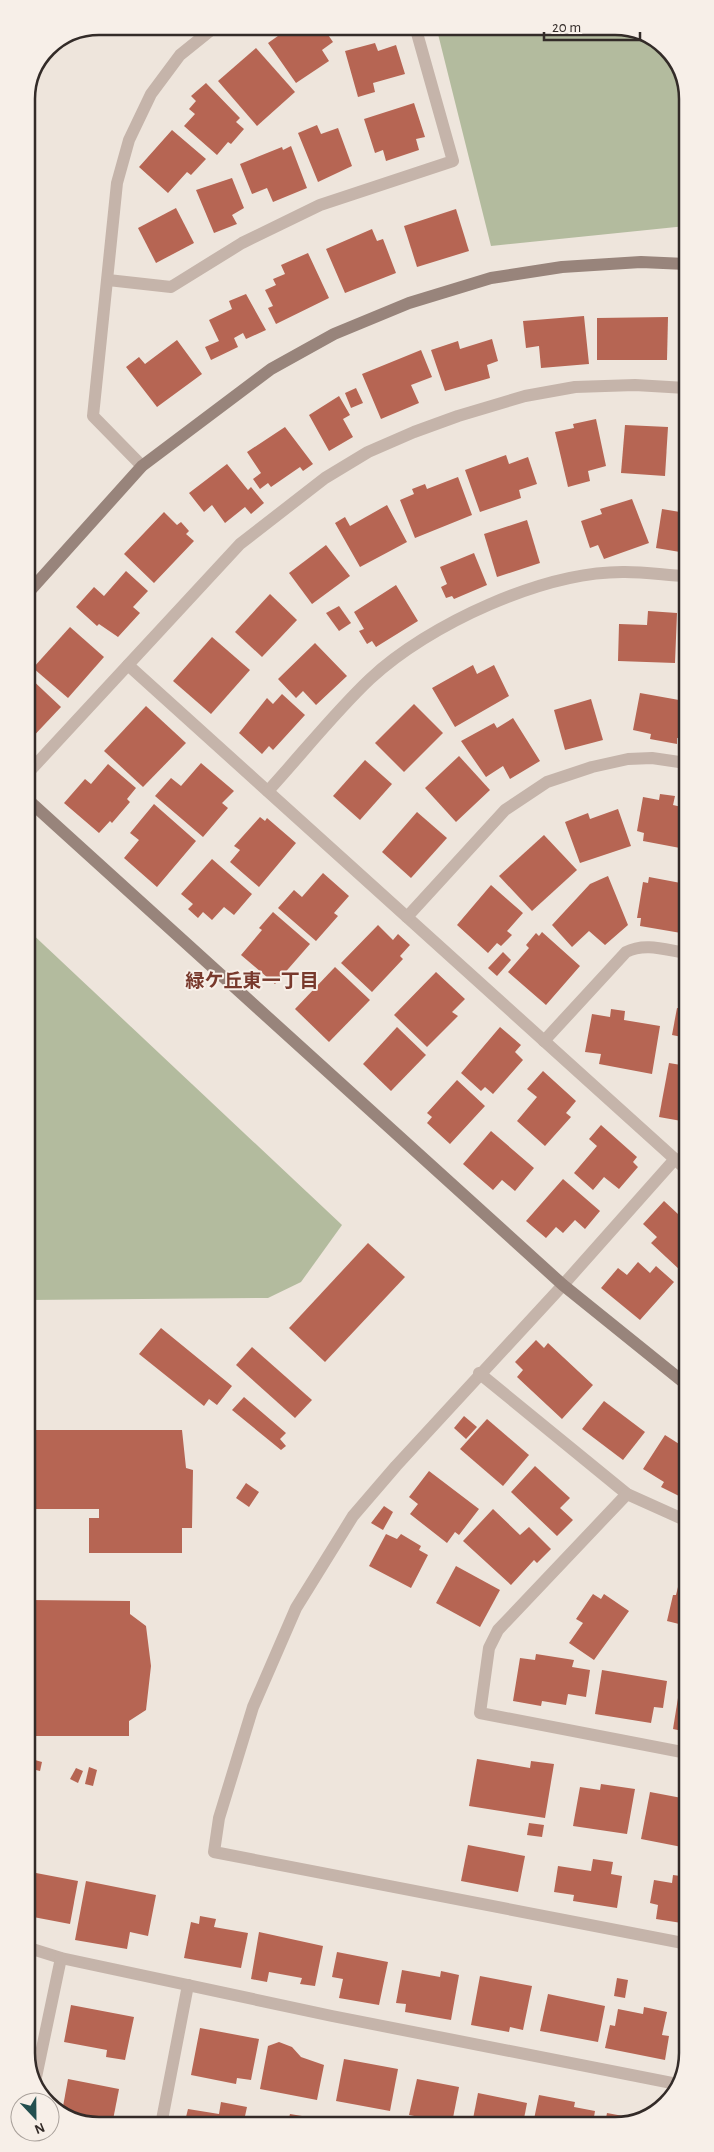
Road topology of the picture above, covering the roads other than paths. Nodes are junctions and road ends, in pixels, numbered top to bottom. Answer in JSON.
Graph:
{"nodes":[{"id":1,"x":205,"y":35,"type":"edge"},
{"id":2,"x":417,"y":35,"type":"edge"},
{"id":3,"x":679,"y":264,"type":"edge"},
{"id":4,"x":108,"y":280,"type":"junction"},
{"id":5,"x":679,"y":388,"type":"edge"},
{"id":6,"x":142,"y":466,"type":"junction"},
{"id":7,"x":679,"y":576,"type":"edge"},
{"id":8,"x":35,"y":585,"type":"edge"},
{"id":9,"x":128,"y":665,"type":"junction"},
{"id":10,"x":679,"y":762,"type":"edge"},
{"id":11,"x":35,"y":765,"type":"edge"},
{"id":12,"x":268,"y":791,"type":"junction"},
{"id":13,"x":35,"y":806,"type":"edge"},
{"id":14,"x":407,"y":917,"type":"junction"},
{"id":15,"x":679,"y":953,"type":"edge"},
{"id":16,"x":544,"y":1041,"type":"junction"},
{"id":17,"x":675,"y":1159,"type":"junction"},
{"id":18,"x":679,"y":1163,"type":"edge"},
{"id":19,"x":563,"y":1285,"type":"junction"},
{"id":20,"x":479,"y":1373,"type":"junction"},
{"id":21,"x":679,"y":1379,"type":"edge"},
{"id":22,"x":627,"y":1494,"type":"junction"},
{"id":23,"x":679,"y":1517,"type":"edge"},
{"id":24,"x":679,"y":1751,"type":"edge"},
{"id":25,"x":679,"y":1942,"type":"edge"},
{"id":26,"x":35,"y":1950,"type":"edge"},
{"id":27,"x":61,"y":1958,"type":"junction"},
{"id":28,"x":188,"y":1985,"type":"junction"},
{"id":29,"x":37,"y":2070,"type":"edge"},
{"id":30,"x":671,"y":2083,"type":"edge"},
{"id":31,"x":163,"y":2117,"type":"edge"}],
"edges":[{"from":1,"to":4,"type":"street"},
{"from":2,"to":4,"type":"street"},
{"from":3,"to":6,"type":"street"},
{"from":4,"to":6,"type":"street"},
{"from":5,"to":9,"type":"street"},
{"from":6,"to":8,"type":"street"},
{"from":7,"to":12,"type":"street"},
{"from":9,"to":11,"type":"street"},
{"from":9,"to":12,"type":"street"},
{"from":10,"to":14,"type":"street"},
{"from":12,"to":14,"type":"street"},
{"from":13,"to":19,"type":"street"},
{"from":14,"to":16,"type":"street"},
{"from":15,"to":16,"type":"street"},
{"from":16,"to":17,"type":"street"},
{"from":17,"to":18,"type":"street"},
{"from":17,"to":19,"type":"street"},
{"from":19,"to":20,"type":"street"},
{"from":19,"to":21,"type":"street"},
{"from":20,"to":22,"type":"street"},
{"from":20,"to":25,"type":"street"},
{"from":22,"to":23,"type":"street"},
{"from":22,"to":24,"type":"street"},
{"from":26,"to":27,"type":"street"},
{"from":27,"to":28,"type":"street"},
{"from":27,"to":29,"type":"street"},
{"from":28,"to":30,"type":"street"},
{"from":28,"to":31,"type":"street"}]}
